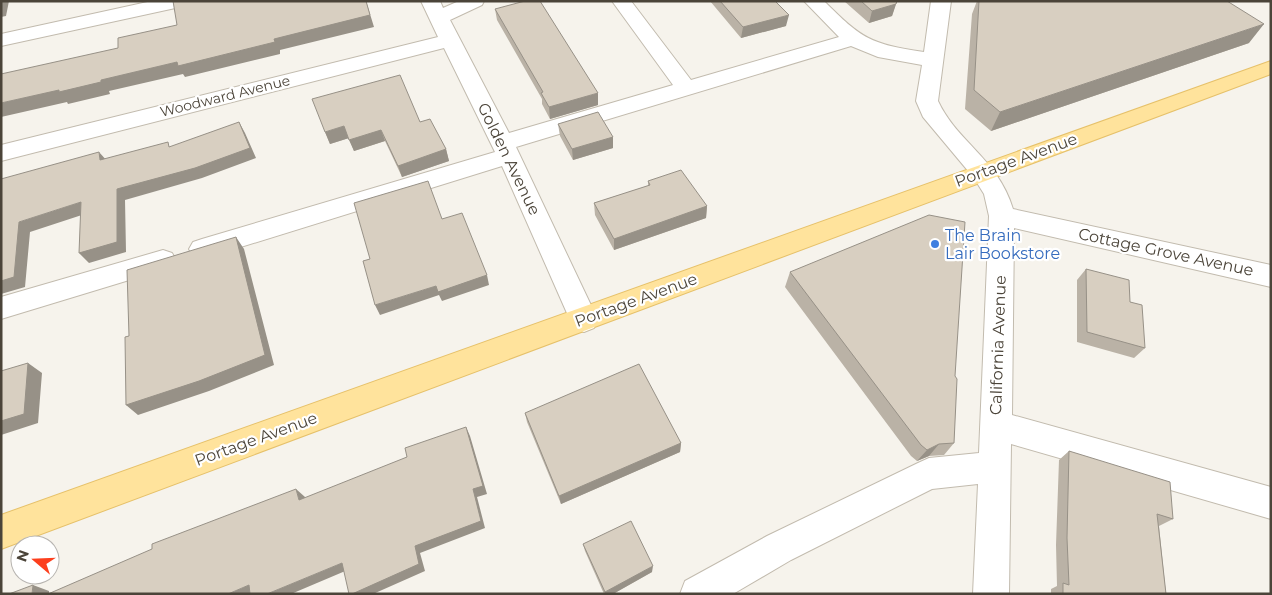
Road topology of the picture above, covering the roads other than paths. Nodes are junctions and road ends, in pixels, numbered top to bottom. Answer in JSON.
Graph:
{"nodes":[{"id":1,"x":180,"y":1,"type":"edge"},
{"id":2,"x":475,"y":1,"type":"edge"},
{"id":3,"x":621,"y":1,"type":"edge"},
{"id":4,"x":813,"y":1,"type":"edge"},
{"id":5,"x":941,"y":1,"type":"edge"},
{"id":6,"x":434,"y":10,"type":"edge"},
{"id":7,"x":854,"y":39,"type":"junction"},
{"id":8,"x":1,"y":40,"type":"edge"},
{"id":9,"x":449,"y":40,"type":"junction"},
{"id":10,"x":931,"y":60,"type":"junction"},
{"id":11,"x":1271,"y":67,"type":"edge"},
{"id":12,"x":686,"y":88,"type":"junction"},
{"id":13,"x":506,"y":150,"type":"junction"},
{"id":14,"x":1,"y":153,"type":"edge"},
{"id":15,"x":983,"y":172,"type":"junction"},
{"id":16,"x":1002,"y":216,"type":"junction"},
{"id":17,"x":1271,"y":276,"type":"edge"},
{"id":18,"x":1,"y":308,"type":"edge"},
{"id":19,"x":584,"y":320,"type":"junction"},
{"id":20,"x":996,"y":425,"type":"junction"},
{"id":21,"x":995,"y":467,"type":"junction"},
{"id":22,"x":1271,"y":503,"type":"edge"},
{"id":23,"x":1,"y":532,"type":"edge"},
{"id":24,"x":698,"y":594,"type":"edge"},
{"id":25,"x":991,"y":594,"type":"edge"}],
"edges":[{"from":1,"to":8,"type":"street"},
{"from":2,"to":6,"type":"street"},
{"from":3,"to":12,"type":"street"},
{"from":4,"to":7,"type":"street"},
{"from":5,"to":10,"type":"street","name":"California Avenue"},
{"from":6,"to":9,"type":"street","name":"Golden Avenue"},
{"from":7,"to":10,"type":"street"},
{"from":7,"to":12,"type":"street"},
{"from":9,"to":13,"type":"street","name":"Golden Avenue"},
{"from":9,"to":14,"type":"street","name":"Woodward Avenue"},
{"from":10,"to":15,"type":"street","name":"California Avenue"},
{"from":11,"to":15,"type":"main road","name":"Portage Avenue"},
{"from":12,"to":13,"type":"street"},
{"from":13,"to":18,"type":"street"},
{"from":13,"to":19,"type":"street","name":"Golden Avenue"},
{"from":15,"to":16,"type":"street","name":"California Avenue"},
{"from":15,"to":19,"type":"main road","name":"Portage Avenue"},
{"from":16,"to":17,"type":"street","name":"Cottage Grove Avenue"},
{"from":16,"to":20,"type":"street","name":"California Avenue"},
{"from":19,"to":23,"type":"main road","name":"Portage Avenue"},
{"from":20,"to":21,"type":"street","name":"California Avenue"},
{"from":20,"to":22,"type":"street"},
{"from":21,"to":24,"type":"street"},
{"from":21,"to":25,"type":"street","name":"California Avenue"}]}
